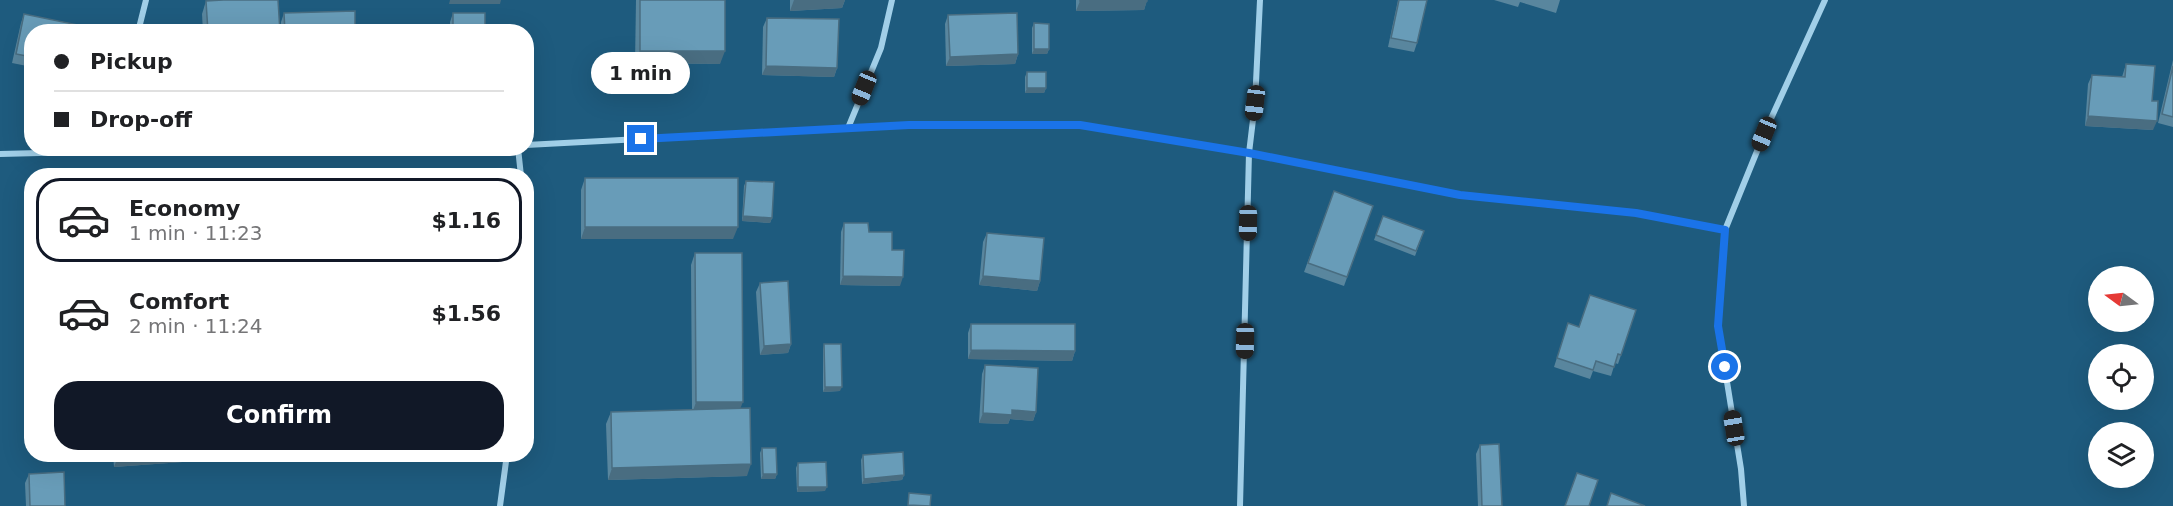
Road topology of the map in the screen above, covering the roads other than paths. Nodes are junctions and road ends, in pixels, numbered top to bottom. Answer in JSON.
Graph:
{"nodes":[{"id":1,"x":146,"y":0,"type":"edge"},
{"id":2,"x":892,"y":0,"type":"edge"},
{"id":3,"x":1260,"y":0,"type":"edge"},
{"id":4,"x":1824,"y":0,"type":"edge"},
{"id":5,"x":140,"y":24,"type":"edge"},
{"id":6,"x":848,"y":128,"type":"junction"},
{"id":7,"x":534,"y":145,"type":"edge"},
{"id":8,"x":24,"y":153,"type":"edge"},
{"id":9,"x":1249,"y":153,"type":"junction"},
{"id":10,"x":0,"y":154,"type":"edge"},
{"id":11,"x":1725,"y":230,"type":"junction"},
{"id":12,"x":506,"y":462,"type":"edge"},
{"id":13,"x":500,"y":506,"type":"edge"},
{"id":14,"x":1240,"y":506,"type":"edge"},
{"id":15,"x":1744,"y":506,"type":"edge"}],
"edges":[{"from":1,"to":5,"type":"street"},
{"from":2,"to":6,"type":"street"},
{"from":3,"to":9,"type":"street"},
{"from":4,"to":11,"type":"street"},
{"from":6,"to":7,"type":"street"},
{"from":6,"to":9,"type":"street"},
{"from":8,"to":10,"type":"street"},
{"from":9,"to":11,"type":"street"},
{"from":9,"to":14,"type":"street"},
{"from":11,"to":15,"type":"street"},
{"from":12,"to":13,"type":"street"}]}
